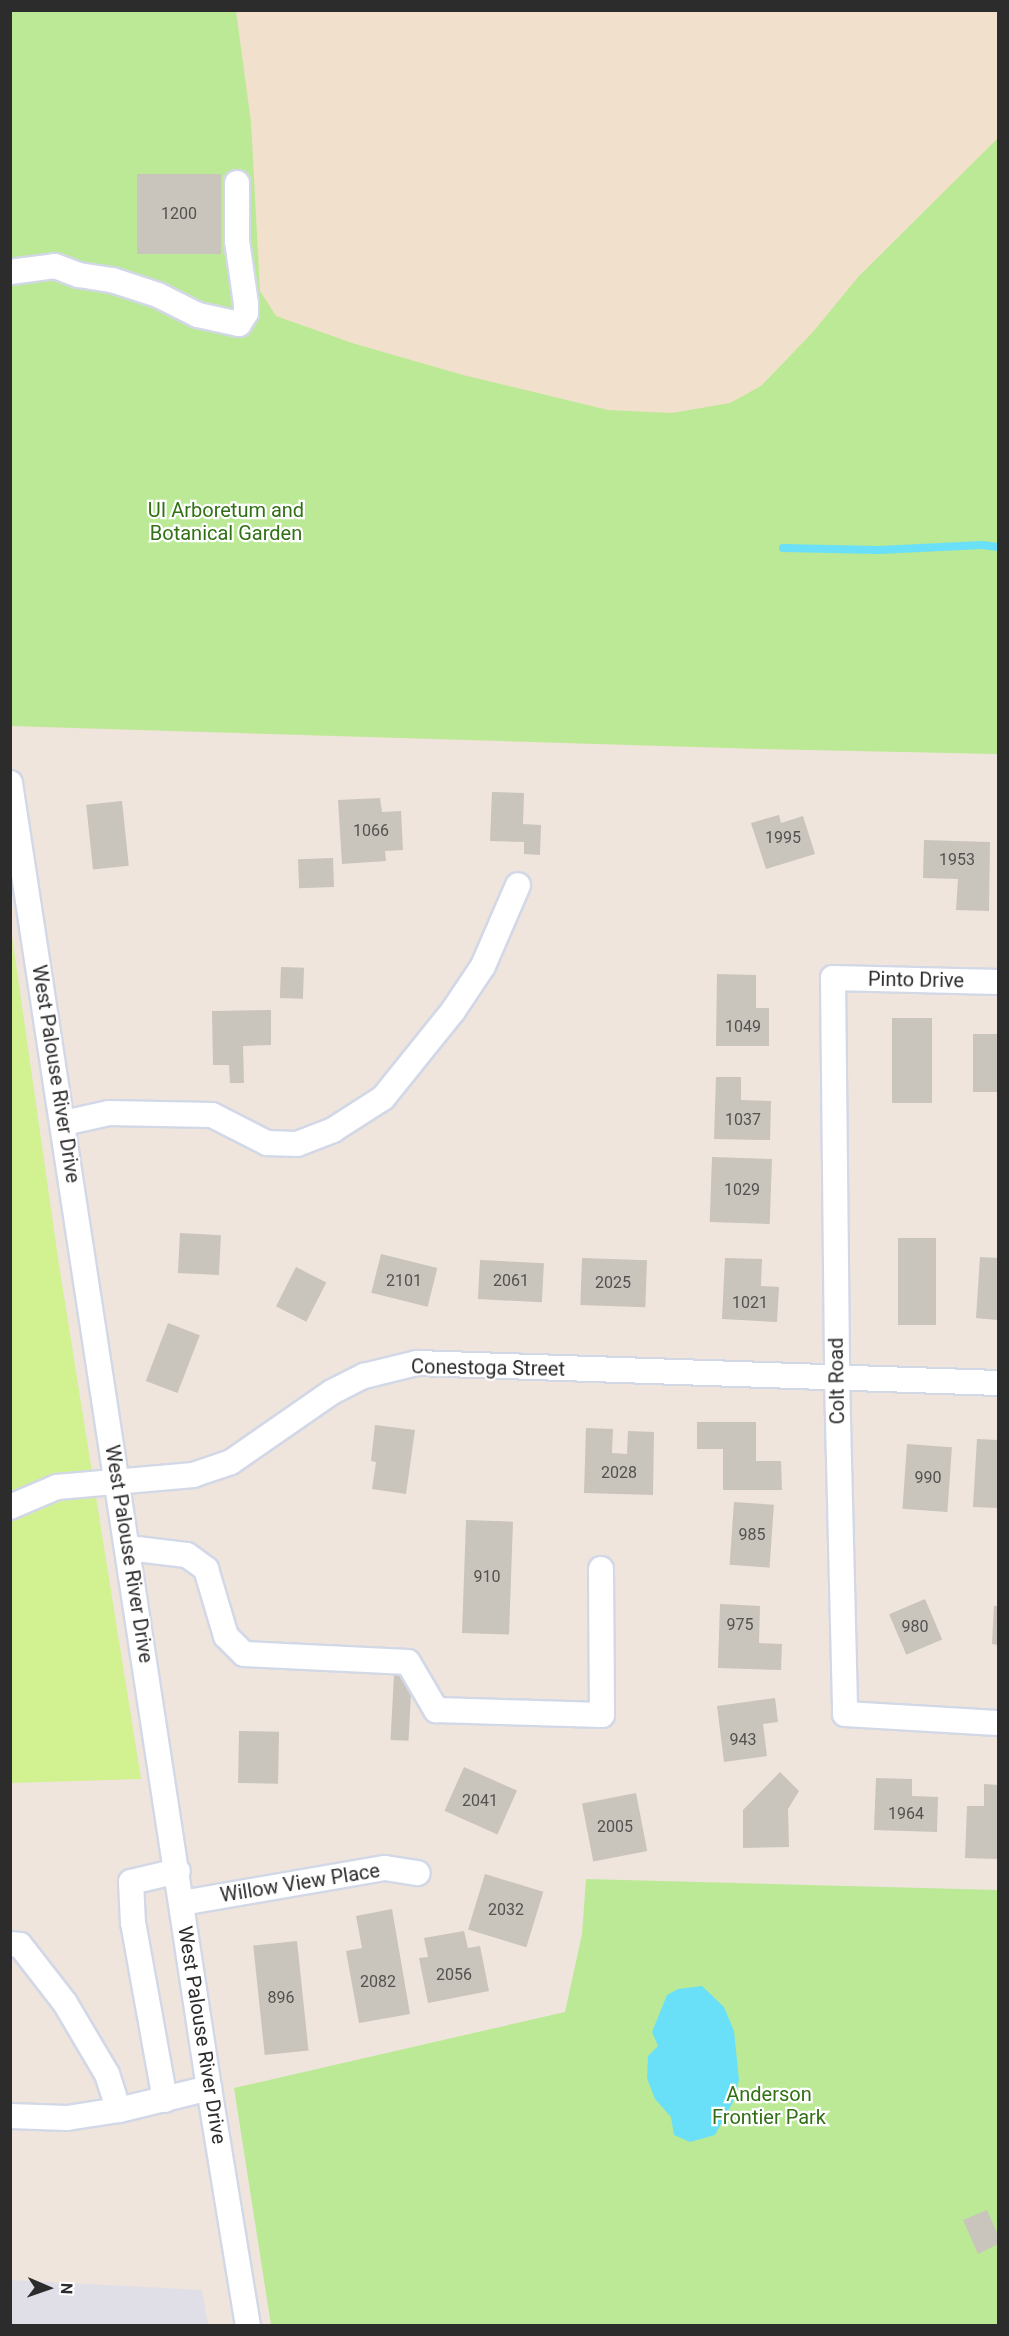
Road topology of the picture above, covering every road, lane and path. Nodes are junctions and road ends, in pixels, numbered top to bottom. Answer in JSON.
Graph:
{"nodes":[{"id":1,"x":237,"y":183,"type":"dead end"},
{"id":2,"x":10,"y":272,"type":"edge"},
{"id":3,"x":10,"y":783,"type":"edge"},
{"id":4,"x":518,"y":885,"type":"dead end"},
{"id":5,"x":833,"y":978,"type":"joint"},
{"id":6,"x":999,"y":982,"type":"edge"},
{"id":7,"x":64,"y":1123,"type":"junction"},
{"id":8,"x":837,"y":1380,"type":"junction"},
{"id":9,"x":999,"y":1383,"type":"edge"},
{"id":10,"x":118,"y":1480,"type":"junction"},
{"id":11,"x":10,"y":1507,"type":"edge"},
{"id":12,"x":128,"y":1548,"type":"junction"},
{"id":13,"x":601,"y":1569,"type":"dead end"},
{"id":14,"x":999,"y":1723,"type":"edge"},
{"id":15,"x":178,"y":1871,"type":"junction"},
{"id":16,"x":418,"y":1873,"type":"dead end"},
{"id":17,"x":182,"y":1903,"type":"junction"},
{"id":18,"x":10,"y":1944,"type":"edge"},
{"id":19,"x":209,"y":2088,"type":"junction"},
{"id":20,"x":165,"y":2100,"type":"junction"},
{"id":21,"x":119,"y":2110,"type":"junction"},
{"id":22,"x":10,"y":2116,"type":"edge"},
{"id":23,"x":248,"y":2325,"type":"edge"}],
"edges":[{"from":1,"to":2,"type":"street"},
{"from":3,"to":7,"type":"street","name":"West Palouse River Drive"},
{"from":4,"to":7,"type":"street"},
{"from":5,"to":6,"type":"street","name":"Pinto Drive"},
{"from":5,"to":8,"type":"street","name":"Colt Road"},
{"from":7,"to":10,"type":"street","name":"West Palouse River Drive"},
{"from":8,"to":9,"type":"street","name":"Conestoga Street"},
{"from":8,"to":10,"type":"street","name":"Conestoga Street"},
{"from":8,"to":14,"type":"street","name":"Colt Road"},
{"from":10,"to":11,"type":"street","name":"Conestoga Street"},
{"from":10,"to":12,"type":"street","name":"West Palouse River Drive"},
{"from":12,"to":13,"type":"street"},
{"from":12,"to":15,"type":"street","name":"West Palouse River Drive"},
{"from":15,"to":17,"type":"street","name":"West Palouse River Drive"},
{"from":15,"to":20,"type":"street"},
{"from":16,"to":17,"type":"street","name":"Willow View Place"},
{"from":17,"to":19,"type":"street","name":"West Palouse River Drive"},
{"from":18,"to":21,"type":"street"},
{"from":19,"to":20,"type":"street"},
{"from":19,"to":23,"type":"street","name":"West Palouse River Drive"},
{"from":20,"to":21,"type":"street"},
{"from":21,"to":22,"type":"street"}]}
